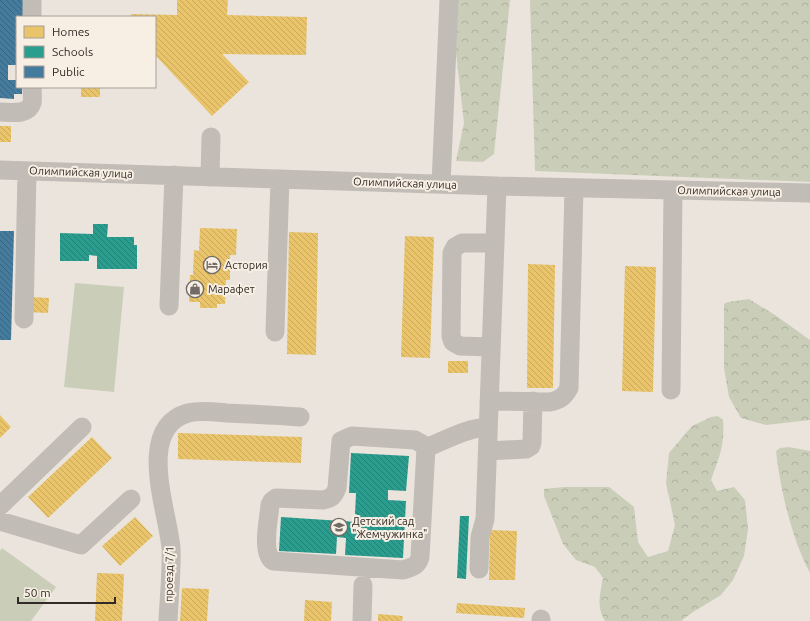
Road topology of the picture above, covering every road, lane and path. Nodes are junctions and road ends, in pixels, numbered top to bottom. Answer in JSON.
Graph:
{"nodes":[{"id":1,"x":32,"y":0,"type":"edge"},
{"id":2,"x":449,"y":0,"type":"edge"},
{"id":3,"x":32,"y":16,"type":"edge"},
{"id":4,"x":32,"y":88,"type":"edge"},
{"id":5,"x":0,"y":112,"type":"edge"},
{"id":6,"x":211,"y":137,"type":"dead end"},
{"id":7,"x":0,"y":170,"type":"edge"},
{"id":8,"x":27,"y":171,"type":"junction"},
{"id":9,"x":174,"y":175,"type":"junction"},
{"id":10,"x":210,"y":176,"type":"junction"},
{"id":11,"x":280,"y":179,"type":"junction"},
{"id":12,"x":441,"y":184,"type":"junction"},
{"id":13,"x":497,"y":186,"type":"junction"},
{"id":14,"x":574,"y":188,"type":"junction"},
{"id":15,"x":673,"y":190,"type":"junction"},
{"id":16,"x":810,"y":193,"type":"edge"},
{"id":17,"x":494,"y":244,"type":"junction"},
{"id":18,"x":169,"y":306,"type":"dead end"},
{"id":19,"x":24,"y":319,"type":"dead end"},
{"id":20,"x":275,"y":332,"type":"dead end"},
{"id":21,"x":491,"y":347,"type":"junction"},
{"id":22,"x":671,"y":390,"type":"dead end"},
{"id":23,"x":489,"y":401,"type":"junction"},
{"id":24,"x":534,"y":401,"type":"junction"},
{"id":25,"x":300,"y":416,"type":"dead end"},
{"id":26,"x":82,"y":427,"type":"dead end"},
{"id":27,"x":488,"y":427,"type":"junction"},
{"id":28,"x":426,"y":448,"type":"junction"},
{"id":29,"x":488,"y":451,"type":"junction"},
{"id":30,"x":131,"y":499,"type":"dead end"},
{"id":31,"x":0,"y":506,"type":"edge"},
{"id":32,"x":0,"y":521,"type":"edge"},
{"id":33,"x":478,"y":569,"type":"dead end"},
{"id":34,"x":363,"y":585,"type":"dead end"},
{"id":35,"x":168,"y":621,"type":"edge"},
{"id":36,"x":362,"y":621,"type":"edge"}],
"edges":[{"from":1,"to":3,"type":"street"},
{"from":2,"to":12,"type":"street"},
{"from":4,"to":5,"type":"street"},
{"from":6,"to":10,"type":"street"},
{"from":7,"to":8,"type":"street","name":"Олимпийская улица"},
{"from":8,"to":9,"type":"street","name":"Олимпийская улица"},
{"from":8,"to":19,"type":"street"},
{"from":9,"to":10,"type":"street","name":"Олимпийская улица"},
{"from":9,"to":18,"type":"street"},
{"from":10,"to":11,"type":"street","name":"Олимпийская улица"},
{"from":11,"to":12,"type":"street","name":"Олимпийская улица"},
{"from":11,"to":20,"type":"street"},
{"from":12,"to":13,"type":"street","name":"Олимпийская улица"},
{"from":13,"to":14,"type":"street","name":"Олимпийская улица"},
{"from":13,"to":17,"type":"street"},
{"from":14,"to":15,"type":"street","name":"Олимпийская улица"},
{"from":14,"to":24,"type":"street"},
{"from":15,"to":16,"type":"street","name":"Олимпийская улица"},
{"from":15,"to":22,"type":"street"},
{"from":17,"to":21,"type":"street"},
{"from":17,"to":21,"type":"street"},
{"from":21,"to":23,"type":"street"},
{"from":23,"to":24,"type":"street"},
{"from":23,"to":27,"type":"street"},
{"from":24,"to":29,"type":"street"},
{"from":25,"to":35,"type":"street","name":"проезд 7/1"},
{"from":26,"to":31,"type":"street"},
{"from":27,"to":28,"type":"street"},
{"from":27,"to":29,"type":"street"},
{"from":28,"to":28,"type":"street"},
{"from":29,"to":33,"type":"street"},
{"from":30,"to":32,"type":"street"},
{"from":34,"to":36,"type":"street"}]}
